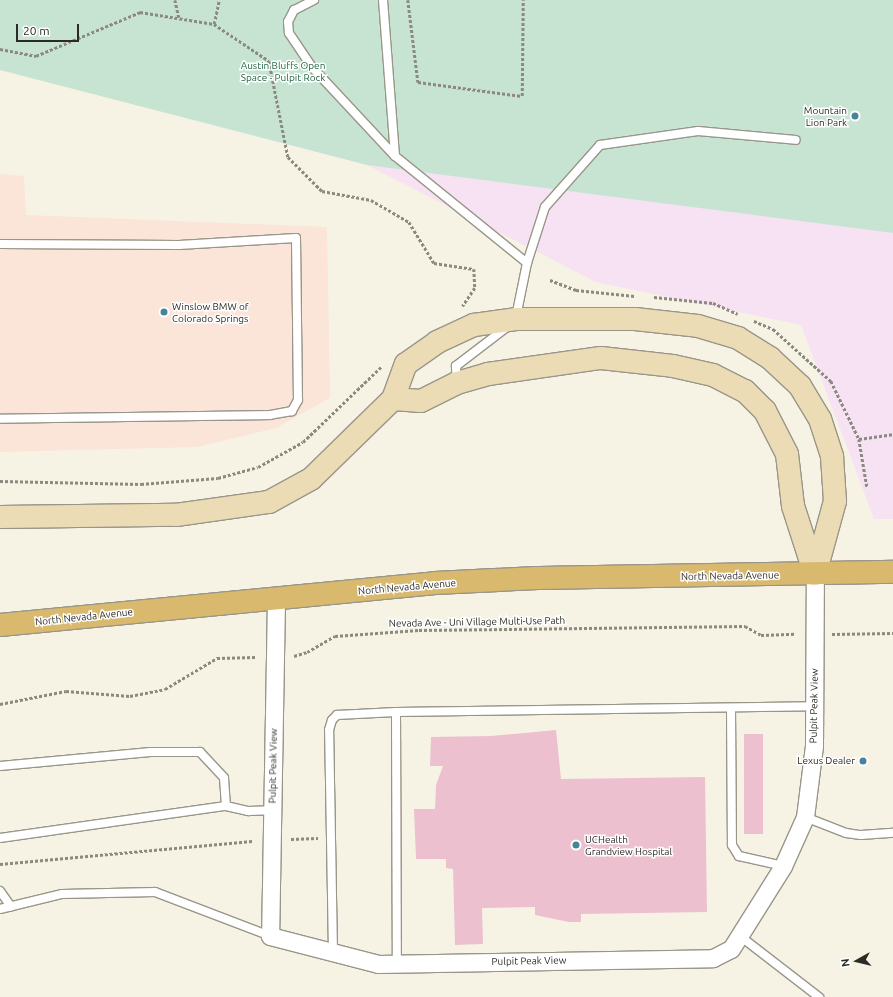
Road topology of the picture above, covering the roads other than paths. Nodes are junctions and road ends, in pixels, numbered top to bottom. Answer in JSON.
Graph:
{"nodes":[{"id":1,"x":314,"y":0,"type":"edge"},
{"id":2,"x":382,"y":0,"type":"edge"},
{"id":3,"x":796,"y":140,"type":"dead end"},
{"id":4,"x":395,"y":156,"type":"junction"},
{"id":5,"x":0,"y":244,"type":"edge"},
{"id":6,"x":527,"y":263,"type":"junction"},
{"id":7,"x":516,"y":319,"type":"junction"},
{"id":8,"x":457,"y":383,"type":"junction"},
{"id":9,"x":393,"y":400,"type":"junction"},
{"id":10,"x":0,"y":419,"type":"edge"},
{"id":11,"x":0,"y":517,"type":"edge"},
{"id":12,"x":893,"y":572,"type":"edge"},
{"id":13,"x":815,"y":574,"type":"junction"},
{"id":14,"x":276,"y":599,"type":"junction"},
{"id":15,"x":0,"y":625,"type":"edge"},
{"id":16,"x":814,"y":706,"type":"junction"},
{"id":17,"x":731,"y":708,"type":"junction"},
{"id":18,"x":396,"y":712,"type":"junction"},
{"id":19,"x":0,"y":766,"type":"edge"},
{"id":20,"x":226,"y":806,"type":"junction"},
{"id":21,"x":272,"y":810,"type":"junction"},
{"id":22,"x":805,"y":817,"type":"junction"},
{"id":23,"x":893,"y":833,"type":"edge"},
{"id":24,"x":0,"y":838,"type":"edge"},
{"id":25,"x":783,"y":866,"type":"junction"},
{"id":26,"x":0,"y":891,"type":"edge"},
{"id":27,"x":11,"y":907,"type":"junction"},
{"id":28,"x":0,"y":910,"type":"edge"},
{"id":29,"x":270,"y":936,"type":"junction"},
{"id":30,"x":740,"y":936,"type":"junction"},
{"id":31,"x":333,"y":953,"type":"junction"},
{"id":32,"x":397,"y":963,"type":"junction"},
{"id":33,"x":819,"y":997,"type":"edge"}],
"edges":[{"from":1,"to":4,"type":"lane"},
{"from":2,"to":4,"type":"lane"},
{"from":3,"to":6,"type":"lane"},
{"from":4,"to":6,"type":"lane"},
{"from":5,"to":10,"type":"lane"},
{"from":6,"to":7,"type":"lane"},
{"from":7,"to":8,"type":"lane"},
{"from":7,"to":9,"type":"main road"},
{"from":7,"to":13,"type":"main road"},
{"from":8,"to":9,"type":"main road"},
{"from":8,"to":13,"type":"main road"},
{"from":9,"to":11,"type":"main road"},
{"from":12,"to":13,"type":"main road","name":"North Nevada Avenue"},
{"from":13,"to":14,"type":"main road","name":"North Nevada Avenue"},
{"from":13,"to":16,"type":"street","name":"Pulpit Peak View"},
{"from":14,"to":15,"type":"main road","name":"North Nevada Avenue"},
{"from":14,"to":21,"type":"street","name":"Pulpit Peak View"},
{"from":16,"to":17,"type":"lane"},
{"from":16,"to":22,"type":"street","name":"Pulpit Peak View"},
{"from":17,"to":18,"type":"lane"},
{"from":17,"to":25,"type":"lane"},
{"from":18,"to":31,"type":"lane"},
{"from":18,"to":32,"type":"lane"},
{"from":19,"to":20,"type":"lane"},
{"from":20,"to":21,"type":"lane"},
{"from":20,"to":24,"type":"lane"},
{"from":21,"to":29,"type":"street","name":"Pulpit Peak View"},
{"from":22,"to":23,"type":"lane"},
{"from":22,"to":25,"type":"street","name":"Pulpit Peak View"},
{"from":25,"to":30,"type":"street","name":"Pulpit Peak View"},
{"from":26,"to":27,"type":"lane"},
{"from":27,"to":28,"type":"lane"},
{"from":27,"to":29,"type":"lane"},
{"from":29,"to":31,"type":"street","name":"Pulpit Peak View"},
{"from":30,"to":32,"type":"street","name":"Pulpit Peak View"},
{"from":30,"to":33,"type":"lane"},
{"from":31,"to":32,"type":"street","name":"Pulpit Peak View"}]}
